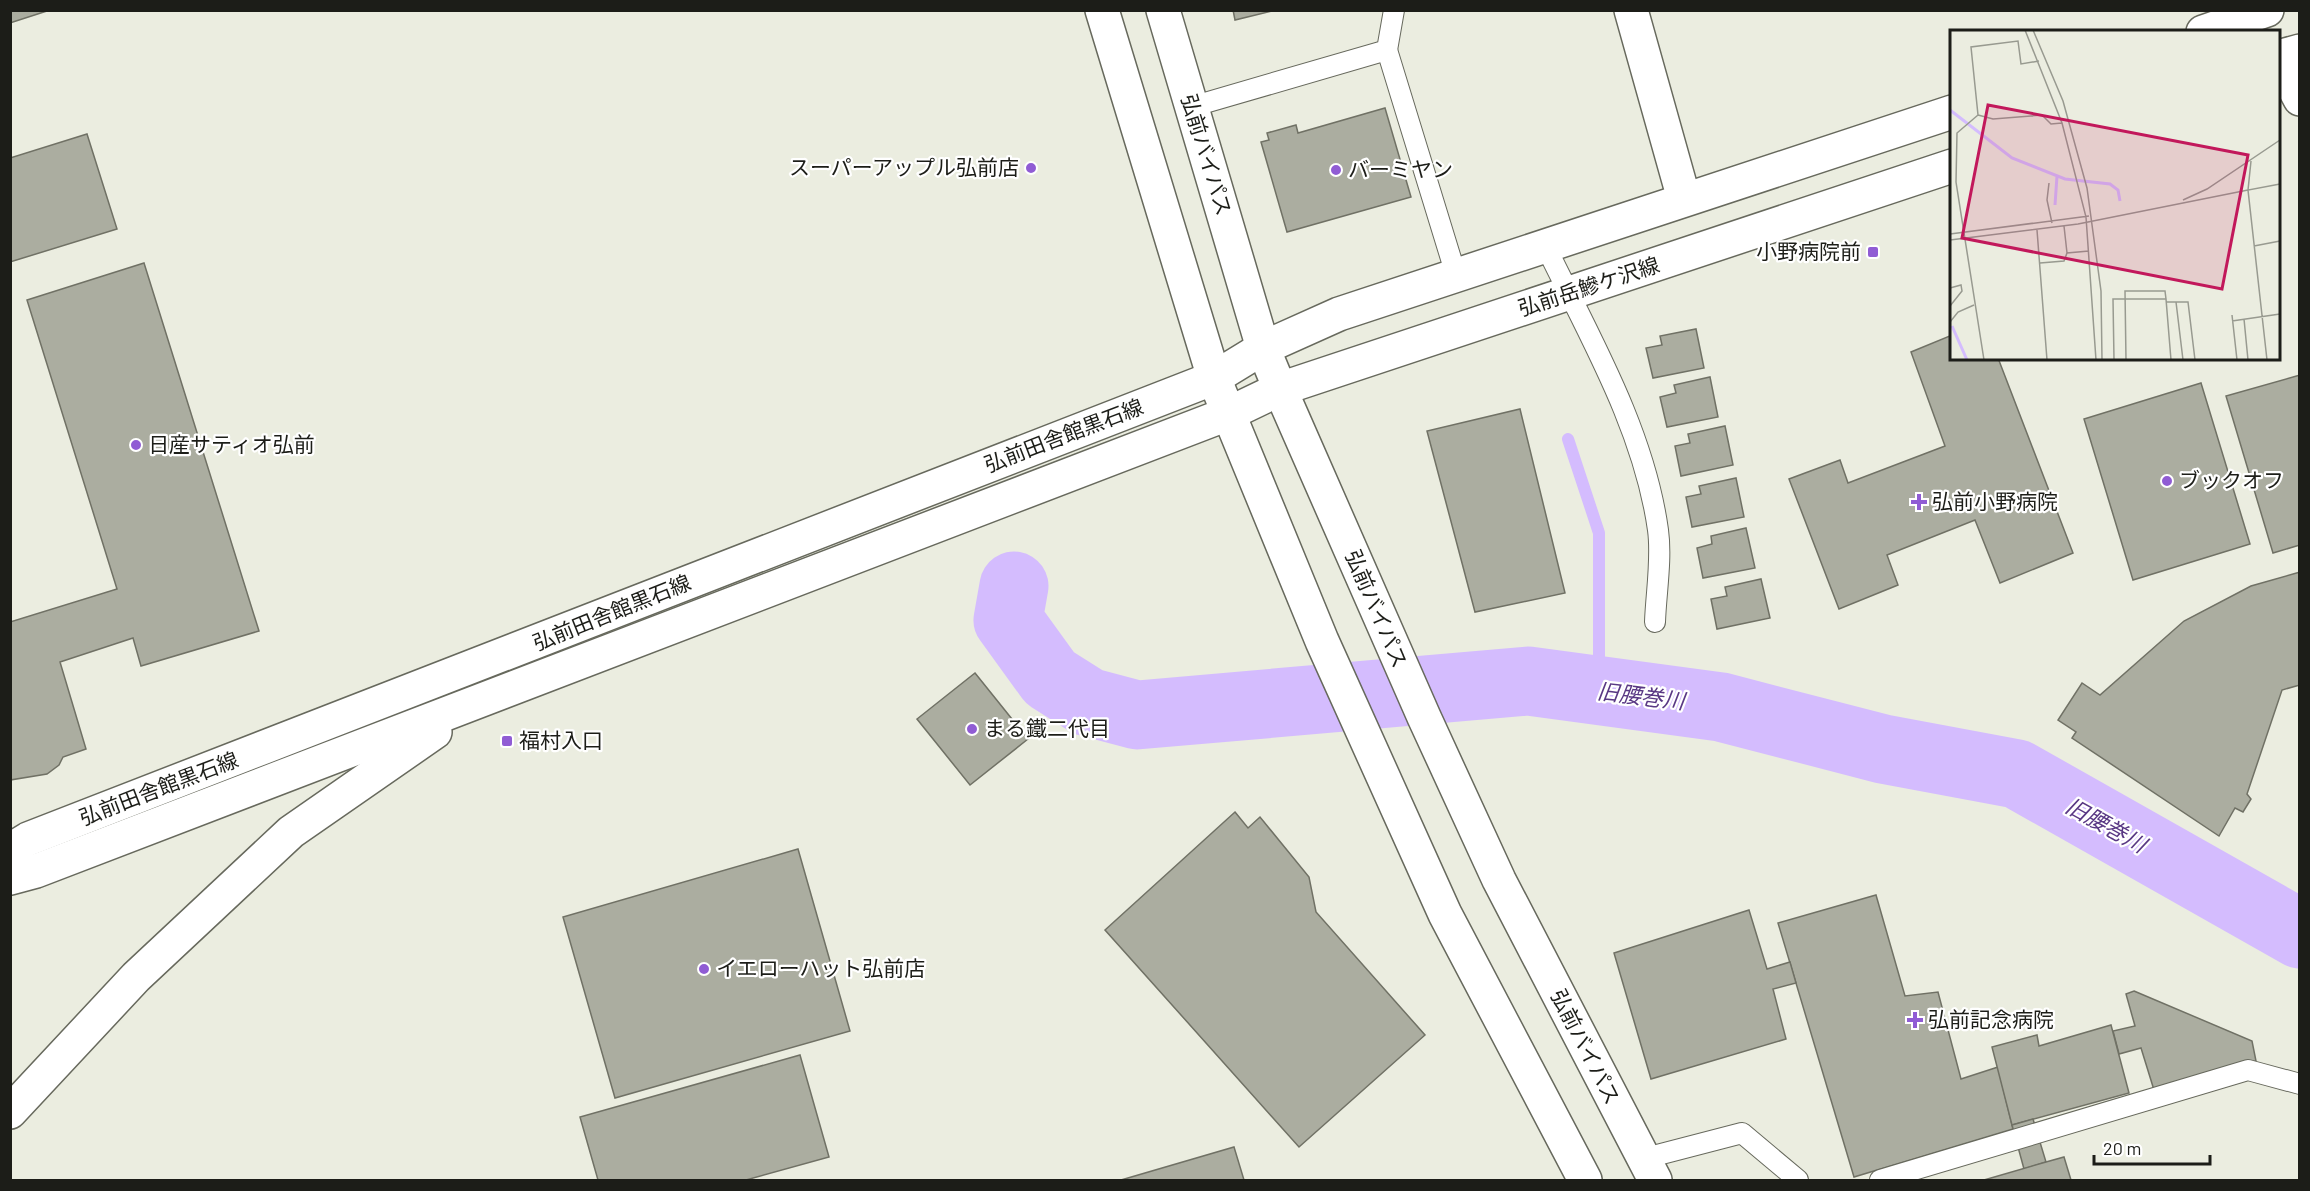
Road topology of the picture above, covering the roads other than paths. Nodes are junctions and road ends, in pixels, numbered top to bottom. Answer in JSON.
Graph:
{"nodes":[{"id":1,"x":1102,"y":10,"type":"edge"},
{"id":2,"x":1163,"y":10,"type":"edge"},
{"id":3,"x":1394,"y":10,"type":"edge"},
{"id":4,"x":1631,"y":10,"type":"edge"},
{"id":5,"x":2267,"y":16,"type":"edge"},
{"id":6,"x":2211,"y":30,"type":"edge"},
{"id":7,"x":1387,"y":50,"type":"junction"},
{"id":8,"x":2300,"y":51,"type":"edge"},
{"id":9,"x":2280,"y":57,"type":"edge"},
{"id":10,"x":2280,"y":62,"type":"edge"},
{"id":11,"x":2300,"y":99,"type":"edge"},
{"id":12,"x":1191,"y":107,"type":"junction"},
{"id":13,"x":1950,"y":113,"type":"edge"},
{"id":14,"x":1950,"y":167,"type":"edge"},
{"id":15,"x":1684,"y":199,"type":"junction"},
{"id":16,"x":1545,"y":245,"type":"junction"},
{"id":17,"x":1455,"y":275,"type":"junction"},
{"id":18,"x":1569,"y":294,"type":"junction"},
{"id":19,"x":1263,"y":348,"type":"junction"},
{"id":20,"x":1214,"y":378,"type":"junction"},
{"id":21,"x":1280,"y":389,"type":"junction"},
{"id":22,"x":1230,"y":413,"type":"junction"},
{"id":23,"x":1655,"y":622,"type":"dead end"},
{"id":24,"x":478,"y":701,"type":"junction"},
{"id":25,"x":10,"y":850,"type":"edge"},
{"id":26,"x":10,"y":878,"type":"edge"},
{"id":27,"x":2300,"y":1084,"type":"edge"},
{"id":28,"x":10,"y":1112,"type":"edge"},
{"id":29,"x":1649,"y":1170,"type":"edge"},
{"id":30,"x":1584,"y":1180,"type":"edge"},
{"id":31,"x":1798,"y":1180,"type":"edge"},
{"id":32,"x":1880,"y":1180,"type":"edge"}],
"edges":[{"from":1,"to":20,"type":"main road"},
{"from":2,"to":12,"type":"main road","name":"弘前バイパス"},
{"from":3,"to":7,"type":"lane"},
{"from":4,"to":15,"type":"main road"},
{"from":5,"to":6,"type":"main road"},
{"from":7,"to":12,"type":"lane"},
{"from":7,"to":17,"type":"lane"},
{"from":8,"to":9,"type":"main road"},
{"from":10,"to":11,"type":"main road"},
{"from":12,"to":19,"type":"main road","name":"弘前バイパス"},
{"from":13,"to":15,"type":"main road","name":"弘前田舎館黒石線"},
{"from":14,"to":18,"type":"main road","name":"弘前岳鰺ケ沢線"},
{"from":15,"to":16,"type":"main road","name":"弘前田舎館黒石線"},
{"from":16,"to":17,"type":"main road","name":"弘前田舎館黒石線"},
{"from":16,"to":18,"type":"lane"},
{"from":17,"to":19,"type":"main road","name":"弘前田舎館黒石線"},
{"from":18,"to":21,"type":"main road","name":"弘前岳鰺ケ沢線"},
{"from":18,"to":23,"type":"lane"},
{"from":19,"to":20,"type":"main road","name":"弘前田舎館黒石線"},
{"from":19,"to":21,"type":"main road","name":"弘前バイパス"},
{"from":20,"to":22,"type":"main road"},
{"from":20,"to":25,"type":"main road","name":"弘前田舎館黒石線"},
{"from":21,"to":22,"type":"main road","name":"弘前岳鰺ケ沢線"},
{"from":21,"to":29,"type":"main road","name":"弘前バイパス"},
{"from":22,"to":24,"type":"main road","name":"弘前田舎館黒石線"},
{"from":22,"to":30,"type":"main road"},
{"from":24,"to":26,"type":"main road","name":"弘前田舎館黒石線"},
{"from":24,"to":28,"type":"main road","name":"弘前田舎館黒石線"},
{"from":27,"to":32,"type":"lane"},
{"from":29,"to":31,"type":"lane"}]}
